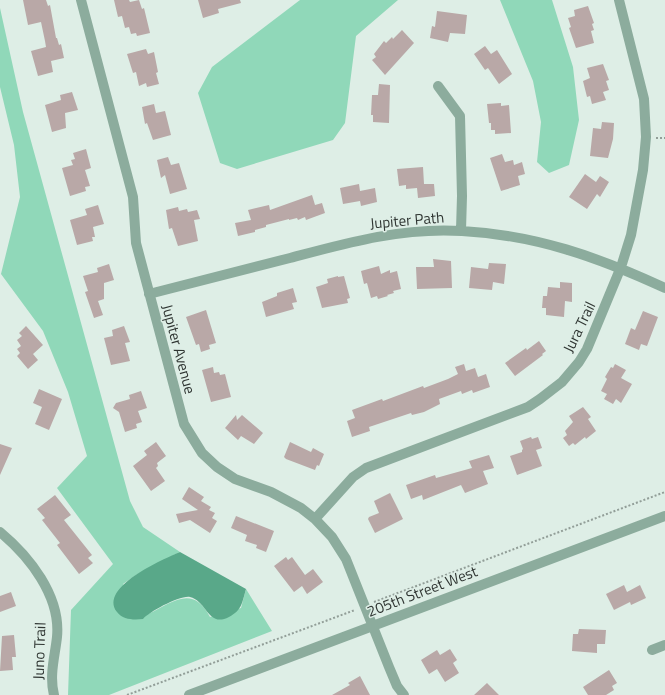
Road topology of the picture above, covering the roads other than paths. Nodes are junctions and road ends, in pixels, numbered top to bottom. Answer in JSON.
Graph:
{"nodes":[{"id":1,"x":80,"y":0,"type":"edge"},
{"id":2,"x":619,"y":0,"type":"edge"},
{"id":3,"x":438,"y":86,"type":"dead end"},
{"id":4,"x":461,"y":230,"type":"junction"},
{"id":5,"x":621,"y":267,"type":"junction"},
{"id":6,"x":665,"y":288,"type":"edge"},
{"id":7,"x":149,"y":294,"type":"junction"},
{"id":8,"x":665,"y":516,"type":"edge"},
{"id":9,"x":314,"y":518,"type":"junction"},
{"id":10,"x":0,"y":532,"type":"edge"},
{"id":11,"x":373,"y":626,"type":"junction"},
{"id":12,"x":665,"y":645,"type":"edge"},
{"id":13,"x":652,"y":650,"type":"dead end"},
{"id":14,"x":54,"y":695,"type":"edge"},
{"id":15,"x":189,"y":695,"type":"edge"},
{"id":16,"x":404,"y":695,"type":"edge"}],
"edges":[{"from":1,"to":7,"type":"street","name":"Jupiter Avenue"},
{"from":2,"to":5,"type":"street","name":"Jura Trail"},
{"from":3,"to":4,"type":"street"},
{"from":4,"to":5,"type":"street","name":"Jupiter Path"},
{"from":4,"to":7,"type":"street","name":"Jupiter Path"},
{"from":5,"to":6,"type":"street","name":"Jupiter Path"},
{"from":5,"to":9,"type":"street","name":"Jura Trail"},
{"from":7,"to":9,"type":"street","name":"Jupiter Avenue"},
{"from":8,"to":11,"type":"street","name":"205th Street West"},
{"from":9,"to":11,"type":"street","name":"Jupiter Avenue"},
{"from":10,"to":14,"type":"street","name":"Juno Trail"},
{"from":11,"to":15,"type":"street","name":"205th Street West"},
{"from":11,"to":16,"type":"street","name":"Jupiter Avenue"},
{"from":12,"to":13,"type":"street"}]}
